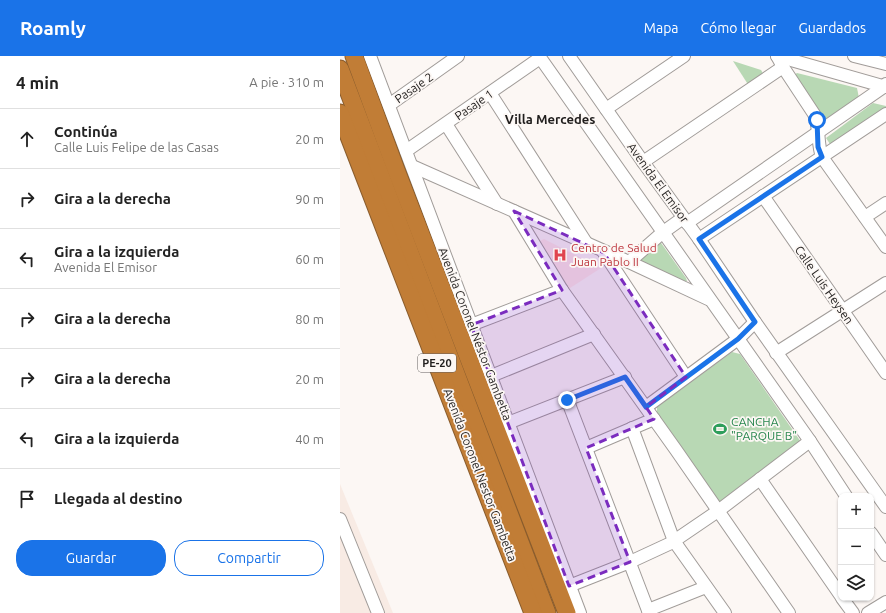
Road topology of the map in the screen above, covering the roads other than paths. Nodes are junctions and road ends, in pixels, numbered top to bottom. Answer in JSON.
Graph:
{"nodes":[{"id":1,"x":354,"y":56,"type":"edge"},
{"id":2,"x":370,"y":56,"type":"edge"},
{"id":3,"x":458,"y":56,"type":"edge"},
{"id":4,"x":684,"y":56,"type":"edge"},
{"id":5,"x":854,"y":56,"type":"edge"},
{"id":6,"x":540,"y":57,"type":"edge"},
{"id":7,"x":571,"y":57,"type":"edge"},
{"id":8,"x":779,"y":60,"type":"edge"},
{"id":9,"x":886,"y":64,"type":"edge"},
{"id":10,"x":340,"y":69,"type":"edge"},
{"id":11,"x":886,"y":86,"type":"edge"},
{"id":12,"x":490,"y":93,"type":"junction"},
{"id":13,"x":389,"y":105,"type":"junction"},
{"id":14,"x":606,"y":109,"type":"junction"},
{"id":15,"x":340,"y":113,"type":"edge"},
{"id":16,"x":886,"y":114,"type":"edge"},
{"id":17,"x":446,"y":124,"type":"junction"},
{"id":18,"x":818,"y":132,"type":"junction"},
{"id":19,"x":406,"y":151,"type":"junction"},
{"id":20,"x":822,"y":157,"type":"junction"},
{"id":21,"x":642,"y":162,"type":"junction"},
{"id":22,"x":404,"y":168,"type":"junction"},
{"id":23,"x":763,"y":196,"type":"junction"},
{"id":24,"x":886,"y":203,"type":"edge"},
{"id":25,"x":497,"y":204,"type":"junction"},
{"id":26,"x":514,"y":211,"type":"junction"},
{"id":27,"x":865,"y":217,"type":"junction"},
{"id":28,"x":685,"y":221,"type":"junction"},
{"id":29,"x":662,"y":233,"type":"junction"},
{"id":30,"x":699,"y":239,"type":"junction"},
{"id":31,"x":587,"y":244,"type":"junction"},
{"id":32,"x":886,"y":247,"type":"edge"},
{"id":33,"x":604,"y":253,"type":"junction"},
{"id":34,"x":629,"y":262,"type":"junction"},
{"id":35,"x":886,"y":283,"type":"edge"},
{"id":36,"x":562,"y":290,"type":"junction"},
{"id":37,"x":710,"y":300,"type":"junction"},
{"id":38,"x":843,"y":311,"type":"junction"},
{"id":39,"x":755,"y":322,"type":"junction"},
{"id":40,"x":471,"y":325,"type":"junction"},
{"id":41,"x":594,"y":334,"type":"junction"},
{"id":42,"x":738,"y":339,"type":"junction"},
{"id":43,"x":776,"y":353,"type":"junction"},
{"id":44,"x":886,"y":373,"type":"edge"},
{"id":45,"x":492,"y":376,"type":"junction"},
{"id":46,"x":625,"y":377,"type":"junction"},
{"id":47,"x":686,"y":378,"type":"junction"},
{"id":48,"x":567,"y":400,"type":"junction"},
{"id":49,"x":646,"y":407,"type":"junction"},
{"id":50,"x":654,"y":419,"type":"junction"},
{"id":51,"x":508,"y":423,"type":"junction"},
{"id":52,"x":632,"y":428,"type":"junction"},
{"id":53,"x":810,"y":441,"type":"junction"},
{"id":54,"x":586,"y":448,"type":"junction"},
{"id":55,"x":760,"y":479,"type":"junction"},
{"id":56,"x":844,"y":493,"type":"edge"},
{"id":57,"x":886,"y":507,"type":"edge"},
{"id":58,"x":718,"y":511,"type":"junction"},
{"id":59,"x":340,"y":518,"type":"edge"},
{"id":60,"x":874,"y":537,"type":"edge"},
{"id":61,"x":674,"y":541,"type":"junction"},
{"id":62,"x":886,"y":555,"type":"edge"},
{"id":63,"x":630,"y":562,"type":"junction"},
{"id":64,"x":570,"y":586,"type":"junction"},
{"id":65,"x":706,"y":587,"type":"junction"},
{"id":66,"x":838,"y":591,"type":"edge"},
{"id":67,"x":845,"y":601,"type":"edge"},
{"id":68,"x":886,"y":602,"type":"edge"},
{"id":69,"x":648,"y":612,"type":"edge"},
{"id":70,"x":378,"y":613,"type":"edge"},
{"id":71,"x":533,"y":613,"type":"edge"},
{"id":72,"x":547,"y":613,"type":"edge"},
{"id":73,"x":567,"y":613,"type":"edge"},
{"id":74,"x":580,"y":613,"type":"edge"},
{"id":75,"x":725,"y":613,"type":"edge"},
{"id":76,"x":789,"y":613,"type":"edge"},
{"id":77,"x":853,"y":613,"type":"edge"},
{"id":78,"x":868,"y":613,"type":"edge"}],
"edges":[{"from":1,"to":22,"type":"highway","name":"Avenida Coronel Néstor Gambetta","number":"PE-20"},
{"from":2,"to":13,"type":"street","name":"Avenida Coronel Néstor Gambetta"},
{"from":3,"to":13,"type":"street","name":"Pasaje 2"},
{"from":4,"to":14,"type":"street"},
{"from":5,"to":9,"type":"street"},
{"from":6,"to":12,"type":"street","name":"Pasaje 1"},
{"from":6,"to":29,"type":"street","name":"Avenida El Emisor"},
{"from":7,"to":14,"type":"street","name":"Avenida El Emisor"},
{"from":8,"to":11,"type":"street"},
{"from":8,"to":18,"type":"street"},
{"from":8,"to":21,"type":"street"},
{"from":10,"to":72,"type":"highway"},
{"from":11,"to":18,"type":"street"},
{"from":12,"to":17,"type":"street","name":"Pasaje 1"},
{"from":12,"to":31,"type":"street"},
{"from":13,"to":19,"type":"street","name":"Avenida Coronel Néstor Gambetta"},
{"from":14,"to":21,"type":"street","name":"Avenida El Emisor"},
{"from":15,"to":71,"type":"highway","name":"Avenida Coronel Nestor Gambetta","number":"PE-20"},
{"from":16,"to":20,"type":"street"},
{"from":17,"to":19,"type":"street","name":"Pasaje 1"},
{"from":17,"to":25,"type":"street"},
{"from":18,"to":20,"type":"street"},
{"from":18,"to":28,"type":"street"},
{"from":19,"to":22,"type":"street","name":"Avenida Coronel Néstor Gambetta"},
{"from":20,"to":23,"type":"street"},
{"from":20,"to":27,"type":"street"},
{"from":21,"to":28,"type":"street","name":"Avenida El Emisor"},
{"from":22,"to":25,"type":"street"},
{"from":22,"to":40,"type":"street","name":"Avenida Coronel Néstor Gambetta"},
{"from":22,"to":73,"type":"highway","number":"PE-20"},
{"from":23,"to":30,"type":"street"},
{"from":23,"to":38,"type":"street","name":"Calle Luis Heysen"},
{"from":24,"to":27,"type":"street"},
{"from":25,"to":26,"type":"street"},
{"from":26,"to":31,"type":"street"},
{"from":26,"to":36,"type":"street"},
{"from":27,"to":32,"type":"street"},
{"from":28,"to":29,"type":"street"},
{"from":28,"to":30,"type":"street","name":"Avenida El Emisor"},
{"from":29,"to":34,"type":"street"},
{"from":29,"to":37,"type":"street","name":"Avenida El Emisor"},
{"from":30,"to":39,"type":"street","name":"Avenida El Emisor"},
{"from":31,"to":33,"type":"street"},
{"from":33,"to":34,"type":"street"},
{"from":33,"to":47,"type":"street"},
{"from":34,"to":37,"type":"street"},
{"from":35,"to":38,"type":"street"},
{"from":36,"to":40,"type":"street"},
{"from":36,"to":41,"type":"street"},
{"from":37,"to":42,"type":"street","name":"Avenida El Emisor"},
{"from":38,"to":43,"type":"street"},
{"from":38,"to":44,"type":"street","name":"Calle Luis Heysen"},
{"from":39,"to":42,"type":"street"},
{"from":39,"to":43,"type":"street","name":"Avenida El Emisor"},
{"from":40,"to":45,"type":"street","name":"Avenida Coronel Néstor Gambetta"},
{"from":41,"to":45,"type":"street"},
{"from":41,"to":46,"type":"street"},
{"from":42,"to":47,"type":"street"},
{"from":42,"to":53,"type":"street","name":"Avenida El Emisor"},
{"from":43,"to":57,"type":"street","name":"Avenida El Emisor"},
{"from":45,"to":51,"type":"street","name":"Avenida Coronel Néstor Gambetta"},
{"from":46,"to":48,"type":"street"},
{"from":46,"to":49,"type":"street"},
{"from":47,"to":49,"type":"street"},
{"from":48,"to":51,"type":"street"},
{"from":48,"to":54,"type":"street"},
{"from":49,"to":50,"type":"street"},
{"from":50,"to":52,"type":"street"},
{"from":50,"to":58,"type":"street"},
{"from":51,"to":64,"type":"street","name":"Avenida Coronel Néstor Gambetta"},
{"from":52,"to":54,"type":"street"},
{"from":52,"to":61,"type":"street"},
{"from":53,"to":55,"type":"street"},
{"from":53,"to":56,"type":"street","name":"Avenida El Emisor"},
{"from":54,"to":63,"type":"street"},
{"from":55,"to":58,"type":"street"},
{"from":55,"to":66,"type":"street"},
{"from":58,"to":61,"type":"street"},
{"from":58,"to":76,"type":"street"},
{"from":59,"to":70,"type":"street"},
{"from":60,"to":62,"type":"street"},
{"from":61,"to":63,"type":"street"},
{"from":61,"to":65,"type":"street"},
{"from":63,"to":64,"type":"street"},
{"from":63,"to":69,"type":"street"},
{"from":64,"to":74,"type":"street","name":"Avenida Coronel Néstor Gambetta"},
{"from":65,"to":69,"type":"street"},
{"from":65,"to":75,"type":"street"},
{"from":67,"to":77,"type":"street"},
{"from":68,"to":78,"type":"street"}]}
